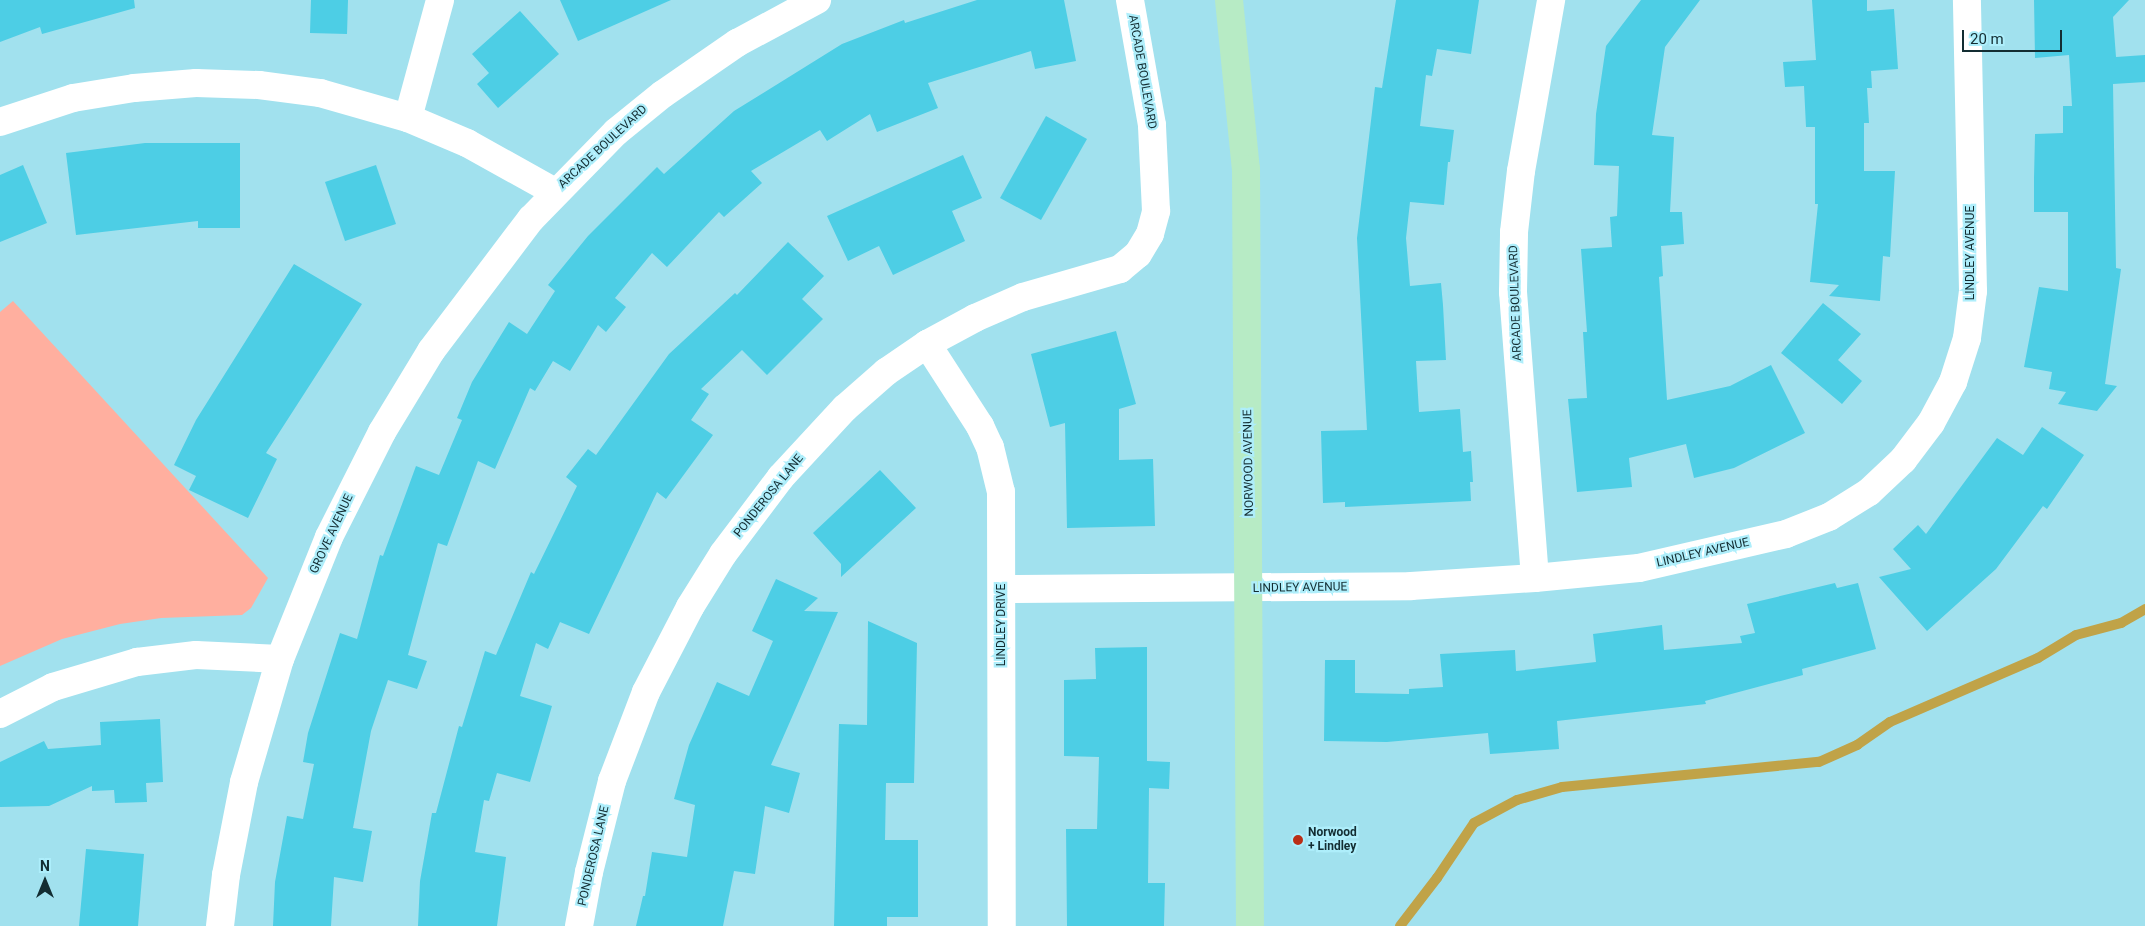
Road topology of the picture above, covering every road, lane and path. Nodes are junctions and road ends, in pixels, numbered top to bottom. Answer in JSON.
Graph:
{"nodes":[{"id":1,"x":440,"y":0,"type":"edge"},
{"id":2,"x":817,"y":0,"type":"edge"},
{"id":3,"x":1130,"y":0,"type":"edge"},
{"id":4,"x":1230,"y":0,"type":"edge"},
{"id":5,"x":1550,"y":0,"type":"edge"},
{"id":6,"x":1967,"y":0,"type":"edge"},
{"id":7,"x":408,"y":118,"type":"junction"},
{"id":8,"x":0,"y":122,"type":"edge"},
{"id":9,"x":555,"y":192,"type":"junction"},
{"id":10,"x":1155,"y":203,"type":"joint"},
{"id":11,"x":927,"y":344,"type":"junction"},
{"id":12,"x":1535,"y":578,"type":"junction"},
{"id":13,"x":1250,"y":588,"type":"junction"},
{"id":14,"x":1002,"y":589,"type":"junction"},
{"id":15,"x":280,"y":658,"type":"junction"},
{"id":16,"x":0,"y":714,"type":"edge"},
{"id":17,"x":220,"y":926,"type":"edge"},
{"id":18,"x":579,"y":926,"type":"edge"},
{"id":19,"x":1002,"y":926,"type":"edge"},
{"id":20,"x":1250,"y":926,"type":"edge"}],
"edges":[{"from":1,"to":7,"type":"street"},
{"from":2,"to":9,"type":"street","name":"ARCADE BOULEVARD"},
{"from":3,"to":10,"type":"street","name":"ARCADE BOULEVARD"},
{"from":4,"to":13,"type":"main road","name":"NORWOOD AVENUE"},
{"from":5,"to":12,"type":"street","name":"ARCADE BOULEVARD"},
{"from":6,"to":12,"type":"street","name":"LINDLEY AVENUE"},
{"from":7,"to":8,"type":"street","name":"ARCADE BOULEVARD"},
{"from":7,"to":9,"type":"street","name":"ARCADE BOULEVARD"},
{"from":9,"to":15,"type":"street","name":"GROVE AVENUE"},
{"from":10,"to":11,"type":"street","name":"PONDEROSA LANE"},
{"from":11,"to":14,"type":"street","name":"LINDLEY DRIVE"},
{"from":11,"to":18,"type":"street","name":"PONDEROSA LANE"},
{"from":12,"to":13,"type":"street","name":"LINDLEY AVENUE"},
{"from":13,"to":14,"type":"street","name":"LINDLEY AVENUE"},
{"from":13,"to":20,"type":"main road","name":"NORWOOD AVENUE"},
{"from":14,"to":19,"type":"street","name":"LINDLEY DRIVE"},
{"from":15,"to":16,"type":"street"},
{"from":15,"to":17,"type":"street","name":"GROVE AVENUE"}]}
